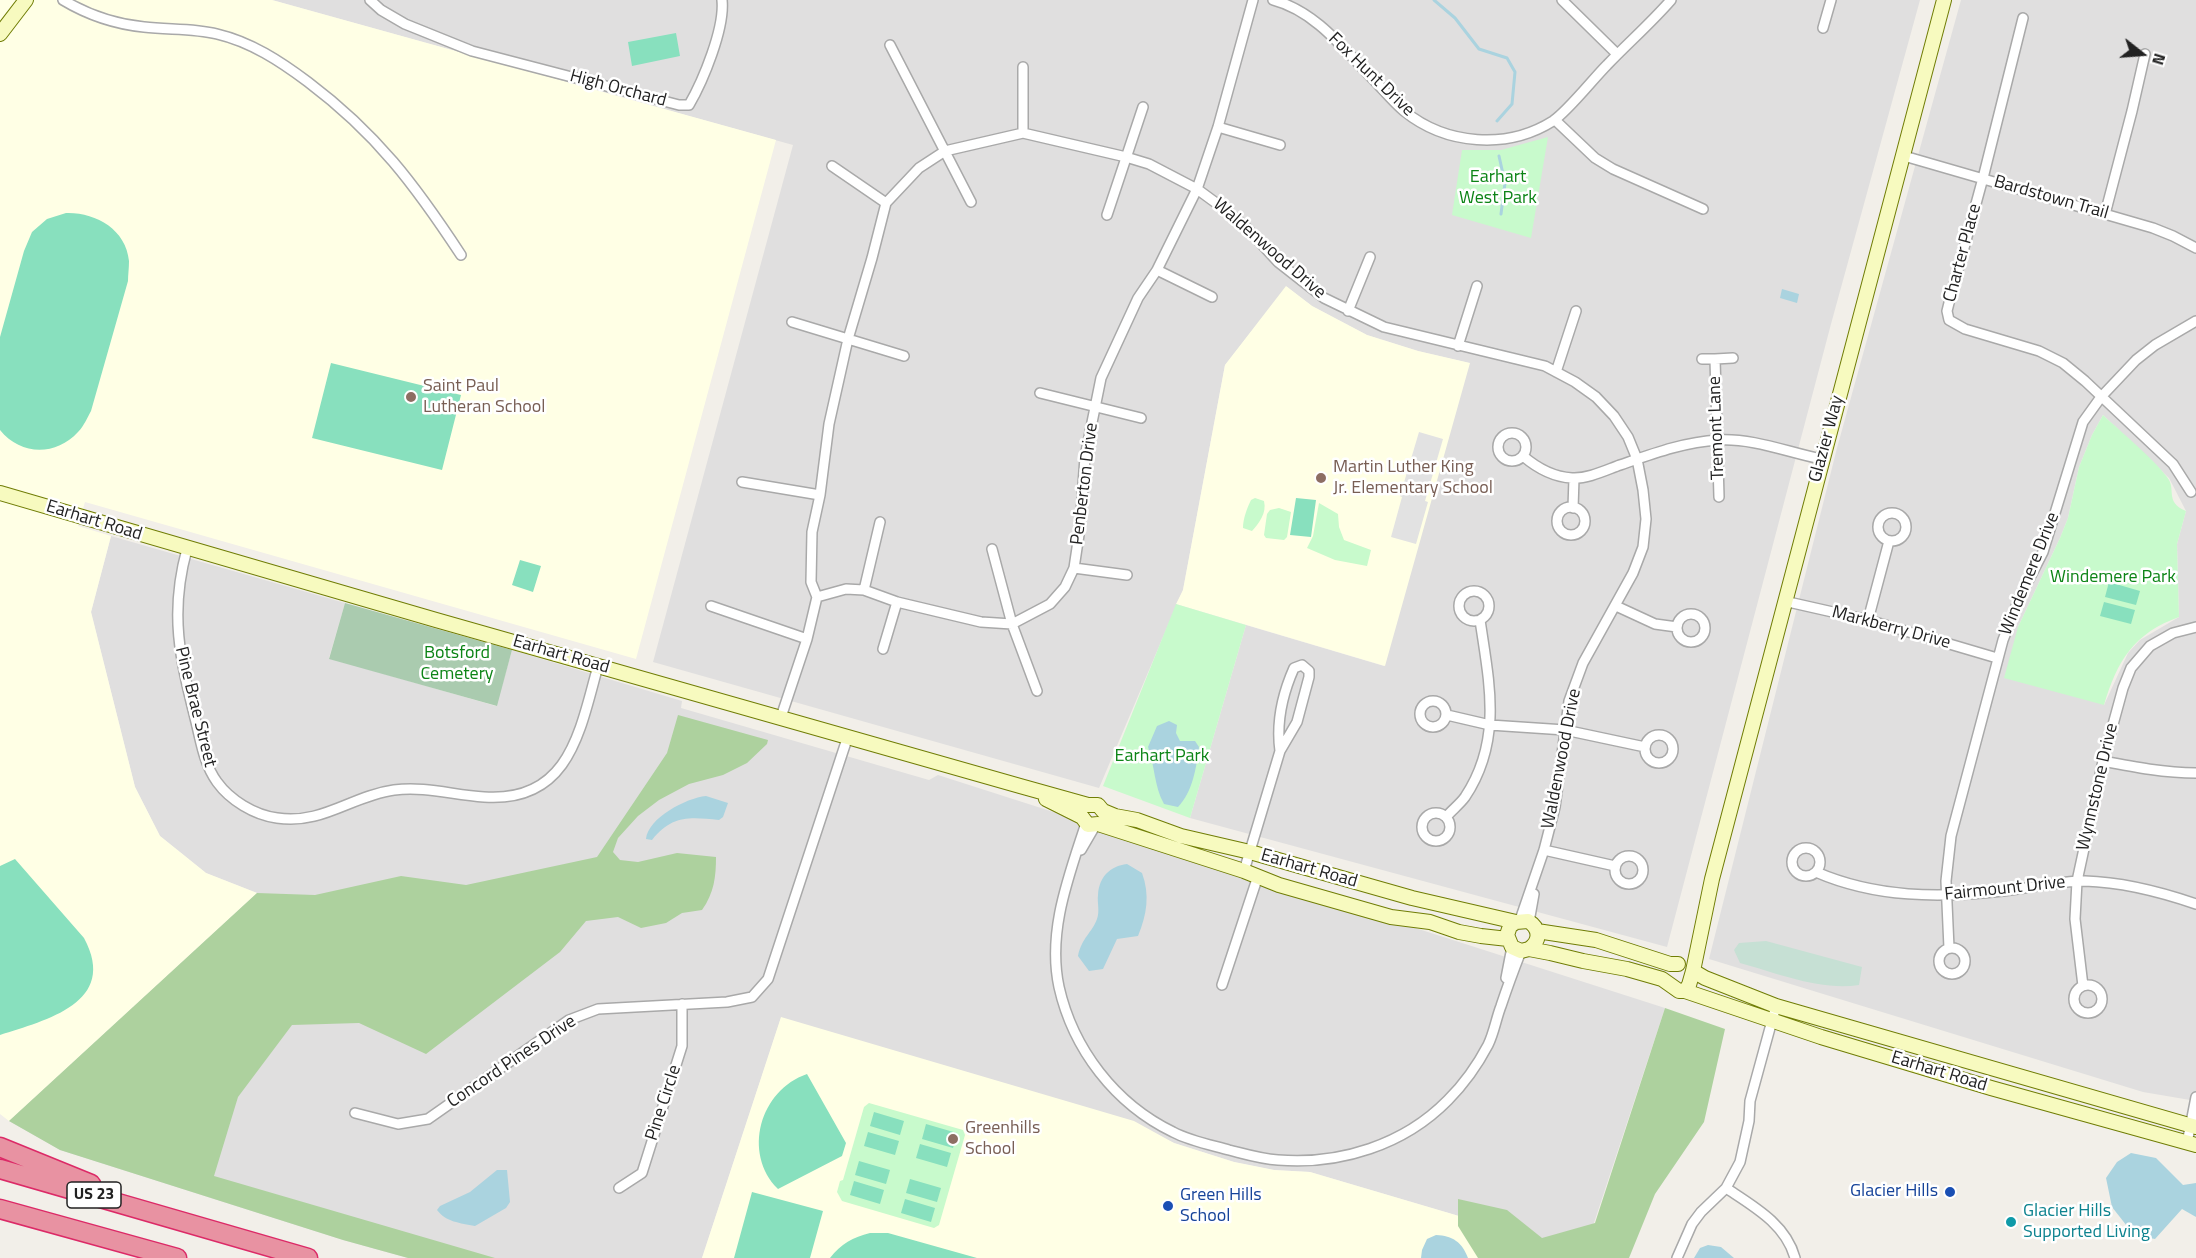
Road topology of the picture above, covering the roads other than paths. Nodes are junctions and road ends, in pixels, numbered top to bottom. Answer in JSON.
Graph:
{"nodes":[{"id":1,"x":26,"y":0,"type":"edge"},
{"id":2,"x":63,"y":0,"type":"edge"},
{"id":3,"x":369,"y":0,"type":"edge"},
{"id":4,"x":722,"y":0,"type":"edge"},
{"id":5,"x":1253,"y":0,"type":"edge"},
{"id":6,"x":1273,"y":0,"type":"edge"},
{"id":7,"x":1562,"y":0,"type":"edge"},
{"id":8,"x":1671,"y":0,"type":"edge"},
{"id":9,"x":1831,"y":0,"type":"edge"},
{"id":10,"x":1944,"y":0,"type":"edge"},
{"id":11,"x":2023,"y":18,"type":"dead end"},
{"id":12,"x":1823,"y":28,"type":"dead end"},
{"id":13,"x":0,"y":34,"type":"edge"},
{"id":14,"x":890,"y":45,"type":"dead end"},
{"id":15,"x":1617,"y":54,"type":"junction"},
{"id":16,"x":2145,"y":54,"type":"dead end"},
{"id":17,"x":1023,"y":67,"type":"dead end"},
{"id":18,"x":1143,"y":106,"type":"dead end"},
{"id":19,"x":1555,"y":120,"type":"junction"},
{"id":20,"x":1218,"y":127,"type":"junction"},
{"id":21,"x":1023,"y":134,"type":"junction"},
{"id":22,"x":1280,"y":145,"type":"dead end"},
{"id":23,"x":945,"y":151,"type":"junction"},
{"id":24,"x":1904,"y":156,"type":"junction"},
{"id":25,"x":1126,"y":157,"type":"junction"},
{"id":26,"x":832,"y":166,"type":"dead end"},
{"id":27,"x":1983,"y":178,"type":"junction"},
{"id":28,"x":1197,"y":189,"type":"junction"},
{"id":29,"x":971,"y":202,"type":"dead end"},
{"id":30,"x":886,"y":203,"type":"junction"},
{"id":31,"x":1703,"y":209,"type":"dead end"},
{"id":32,"x":2105,"y":214,"type":"junction"},
{"id":33,"x":1107,"y":215,"type":"dead end"},
{"id":34,"x":2196,"y":248,"type":"edge"},
{"id":35,"x":461,"y":255,"type":"dead end"},
{"id":36,"x":1370,"y":257,"type":"dead end"},
{"id":37,"x":1157,"y":270,"type":"junction"},
{"id":38,"x":1477,"y":286,"type":"dead end"},
{"id":39,"x":1212,"y":297,"type":"dead end"},
{"id":40,"x":1348,"y":311,"type":"junction"},
{"id":41,"x":1576,"y":311,"type":"dead end"},
{"id":42,"x":2196,"y":321,"type":"edge"},
{"id":43,"x":792,"y":322,"type":"dead end"},
{"id":44,"x":848,"y":339,"type":"junction"},
{"id":45,"x":1458,"y":346,"type":"junction"},
{"id":46,"x":904,"y":356,"type":"dead end"},
{"id":47,"x":1733,"y":358,"type":"dead end"},
{"id":48,"x":1702,"y":359,"type":"dead end"},
{"id":49,"x":1715,"y":359,"type":"junction"},
{"id":50,"x":1556,"y":372,"type":"junction"},
{"id":51,"x":1040,"y":393,"type":"dead end"},
{"id":52,"x":2101,"y":397,"type":"junction"},
{"id":53,"x":1094,"y":408,"type":"junction"},
{"id":54,"x":1141,"y":418,"type":"dead end"},
{"id":55,"x":1718,"y":440,"type":"junction"},
{"id":56,"x":1523,"y":456,"type":"dead end"},
{"id":57,"x":1637,"y":459,"type":"junction"},
{"id":58,"x":1821,"y":459,"type":"junction"},
{"id":59,"x":1574,"y":478,"type":"junction"},
{"id":60,"x":742,"y":482,"type":"dead end"},
{"id":61,"x":2191,"y":492,"type":"dead end"},
{"id":62,"x":0,"y":493,"type":"edge"},
{"id":63,"x":820,"y":495,"type":"junction"},
{"id":64,"x":1719,"y":497,"type":"dead end"},
{"id":65,"x":1573,"y":508,"type":"dead end"},
{"id":66,"x":880,"y":522,"type":"dead end"},
{"id":67,"x":1889,"y":541,"type":"dead end"},
{"id":68,"x":187,"y":549,"type":"junction"},
{"id":69,"x":992,"y":549,"type":"dead end"},
{"id":70,"x":1074,"y":568,"type":"junction"},
{"id":71,"x":1127,"y":575,"type":"dead end"},
{"id":72,"x":864,"y":590,"type":"junction"},
{"id":73,"x":817,"y":597,"type":"junction"},
{"id":74,"x":1784,"y":601,"type":"junction"},
{"id":75,"x":897,"y":602,"type":"junction"},
{"id":76,"x":711,"y":606,"type":"dead end"},
{"id":77,"x":1616,"y":606,"type":"junction"},
{"id":78,"x":1480,"y":620,"type":"dead end"},
{"id":79,"x":1868,"y":620,"type":"junction"},
{"id":80,"x":1012,"y":624,"type":"junction"},
{"id":81,"x":1677,"y":627,"type":"dead end"},
{"id":82,"x":2196,"y":627,"type":"edge"},
{"id":83,"x":807,"y":639,"type":"junction"},
{"id":84,"x":883,"y":649,"type":"dead end"},
{"id":85,"x":1997,"y":658,"type":"junction"},
{"id":86,"x":598,"y":666,"type":"junction"},
{"id":87,"x":1037,"y":691,"type":"dead end"},
{"id":88,"x":1447,"y":715,"type":"dead end"},
{"id":89,"x":781,"y":717,"type":"junction"},
{"id":90,"x":1490,"y":725,"type":"junction"},
{"id":91,"x":1565,"y":730,"type":"junction"},
{"id":92,"x":848,"y":736,"type":"junction"},
{"id":93,"x":1645,"y":747,"type":"dead end"},
{"id":94,"x":1280,"y":751,"type":"junction"},
{"id":95,"x":2103,"y":761,"type":"junction"},
{"id":96,"x":2196,"y":773,"type":"edge"},
{"id":97,"x":1446,"y":817,"type":"dead end"},
{"id":98,"x":1092,"y":818,"type":"junction"},
{"id":99,"x":1544,"y":850,"type":"junction"},
{"id":100,"x":1250,"y":852,"type":"junction"},
{"id":101,"x":1615,"y":866,"type":"dead end"},
{"id":102,"x":1244,"y":871,"type":"junction"},
{"id":103,"x":1816,"y":872,"type":"dead end"},
{"id":104,"x":1258,"y":876,"type":"junction"},
{"id":105,"x":2077,"y":881,"type":"junction"},
{"id":106,"x":1946,"y":895,"type":"junction"},
{"id":107,"x":2196,"y":904,"type":"edge"},
{"id":108,"x":1525,"y":924,"type":"junction"},
{"id":109,"x":1517,"y":947,"type":"junction"},
{"id":110,"x":1949,"y":948,"type":"dead end"},
{"id":111,"x":1686,"y":966,"type":"junction"},
{"id":112,"x":1222,"y":985,"type":"dead end"},
{"id":113,"x":2082,"y":986,"type":"dead end"},
{"id":114,"x":1679,"y":988,"type":"junction"},
{"id":115,"x":682,"y":1004,"type":"junction"},
{"id":116,"x":1774,"y":1013,"type":"junction"},
{"id":117,"x":1997,"y":1070,"type":"junction"},
{"id":118,"x":1991,"y":1088,"type":"junction"},
{"id":119,"x":2196,"y":1097,"type":"edge"},
{"id":120,"x":356,"y":1113,"type":"dead end"},
{"id":121,"x":2194,"y":1126,"type":"edge"},
{"id":122,"x":2191,"y":1144,"type":"edge"},
{"id":123,"x":0,"y":1147,"type":"edge"},
{"id":124,"x":0,"y":1169,"type":"edge"},
{"id":125,"x":619,"y":1188,"type":"dead end"},
{"id":126,"x":1726,"y":1188,"type":"junction"},
{"id":127,"x":0,"y":1209,"type":"edge"},
{"id":128,"x":0,"y":1218,"type":"edge"},
{"id":129,"x":188,"y":1222,"type":"junction"},
{"id":130,"x":71,"y":1229,"type":"junction"},
{"id":131,"x":177,"y":1258,"type":"edge"},
{"id":132,"x":308,"y":1258,"type":"edge"},
{"id":133,"x":1677,"y":1258,"type":"edge"},
{"id":134,"x":1795,"y":1258,"type":"edge"}],
"edges":[{"from":1,"to":13,"type":"street"},
{"from":2,"to":35,"type":"street"},
{"from":3,"to":4,"type":"street","name":"High Orchard"},
{"from":5,"to":20,"type":"street","name":"Penberton Drive"},
{"from":6,"to":19,"type":"street","name":"Fox Hunt Drive"},
{"from":7,"to":15,"type":"street"},
{"from":8,"to":15,"type":"street","name":"Fox Hunt Drive"},
{"from":9,"to":12,"type":"street"},
{"from":10,"to":24,"type":"street","name":"Glazier Way"},
{"from":11,"to":27,"type":"street","name":"Charter Place"},
{"from":14,"to":23,"type":"street"},
{"from":15,"to":19,"type":"street","name":"Fox Hunt Drive"},
{"from":16,"to":32,"type":"street"},
{"from":17,"to":21,"type":"street"},
{"from":18,"to":25,"type":"street"},
{"from":19,"to":31,"type":"street"},
{"from":20,"to":22,"type":"street"},
{"from":20,"to":28,"type":"street","name":"Penberton Drive"},
{"from":21,"to":23,"type":"street","name":"Waldenwood Drive"},
{"from":21,"to":25,"type":"street","name":"Waldenwood Drive"},
{"from":23,"to":29,"type":"street"},
{"from":23,"to":30,"type":"street","name":"Waldenwood Drive"},
{"from":24,"to":27,"type":"street","name":"Bardstown Trail"},
{"from":24,"to":58,"type":"street","name":"Glazier Way"},
{"from":25,"to":28,"type":"street","name":"Waldenwood Drive"},
{"from":25,"to":33,"type":"street"},
{"from":26,"to":30,"type":"street"},
{"from":27,"to":32,"type":"street","name":"Bardstown Trail"},
{"from":27,"to":52,"type":"street","name":"Charter Place"},
{"from":28,"to":37,"type":"street","name":"Penberton Drive"},
{"from":28,"to":40,"type":"street","name":"Waldenwood Drive"},
{"from":30,"to":44,"type":"street","name":"Waldenwood Drive"},
{"from":32,"to":34,"type":"street","name":"Bardstown Trail"},
{"from":36,"to":40,"type":"street","name":"Waldenwood Drive"},
{"from":37,"to":39,"type":"street"},
{"from":37,"to":53,"type":"street","name":"Penberton Drive"},
{"from":38,"to":45,"type":"street"},
{"from":40,"to":45,"type":"street","name":"Waldenwood Drive"},
{"from":41,"to":50,"type":"street"},
{"from":42,"to":52,"type":"street","name":"Windemere Drive"},
{"from":43,"to":44,"type":"street"},
{"from":44,"to":46,"type":"street"},
{"from":44,"to":63,"type":"street","name":"Waldenwood Drive"},
{"from":45,"to":50,"type":"street","name":"Waldenwood Drive"},
{"from":47,"to":49,"type":"street","name":"Tremont Lane"},
{"from":48,"to":49,"type":"street","name":"Tremont Lane"},
{"from":49,"to":55,"type":"street","name":"Tremont Lane"},
{"from":50,"to":57,"type":"street","name":"Waldenwood Drive"},
{"from":51,"to":53,"type":"street"},
{"from":52,"to":61,"type":"street"},
{"from":52,"to":85,"type":"street","name":"Windemere Drive"},
{"from":53,"to":54,"type":"street"},
{"from":53,"to":70,"type":"street","name":"Penberton Drive"},
{"from":55,"to":57,"type":"street"},
{"from":55,"to":58,"type":"street"},
{"from":55,"to":64,"type":"street","name":"Tremont Lane"},
{"from":56,"to":59,"type":"street"},
{"from":57,"to":59,"type":"street"},
{"from":57,"to":77,"type":"street","name":"Waldenwood Drive"},
{"from":58,"to":74,"type":"street","name":"Glazier Way"},
{"from":59,"to":65,"type":"street"},
{"from":60,"to":63,"type":"street"},
{"from":62,"to":68,"type":"street","name":"Earhart Road"},
{"from":63,"to":73,"type":"street","name":"Waldenwood Drive"},
{"from":66,"to":72,"type":"street"},
{"from":67,"to":79,"type":"street"},
{"from":68,"to":86,"type":"street","name":"Earhart Road"},
{"from":68,"to":86,"type":"street","name":"Pine Brae Street"},
{"from":69,"to":80,"type":"street"},
{"from":70,"to":71,"type":"street"},
{"from":70,"to":80,"type":"street","name":"Penberton Drive"},
{"from":72,"to":73,"type":"street"},
{"from":72,"to":75,"type":"street"},
{"from":73,"to":83,"type":"street","name":"Waldenwood Drive"},
{"from":74,"to":79,"type":"street","name":"Markberry Drive"},
{"from":74,"to":111,"type":"street","name":"Glazier Way"},
{"from":75,"to":80,"type":"street"},
{"from":75,"to":84,"type":"street"},
{"from":76,"to":83,"type":"street"},
{"from":77,"to":81,"type":"street"},
{"from":77,"to":91,"type":"street","name":"Waldenwood Drive"},
{"from":78,"to":90,"type":"street"},
{"from":79,"to":85,"type":"street","name":"Markberry Drive"},
{"from":80,"to":87,"type":"street"},
{"from":82,"to":95,"type":"street","name":"Wynnstone Drive"},
{"from":83,"to":89,"type":"street","name":"Waldenwood Drive"},
{"from":85,"to":106,"type":"street","name":"Windemere Drive"},
{"from":86,"to":89,"type":"street","name":"Earhart Road"},
{"from":88,"to":90,"type":"street"},
{"from":89,"to":92,"type":"street","name":"Earhart Road"},
{"from":90,"to":91,"type":"street"},
{"from":90,"to":97,"type":"street"},
{"from":91,"to":93,"type":"street"},
{"from":91,"to":99,"type":"street","name":"Waldenwood Drive"},
{"from":92,"to":98,"type":"street","name":"Earhart Road"},
{"from":92,"to":115,"type":"street","name":"Concord Pines Drive"},
{"from":94,"to":94,"type":"street"},
{"from":94,"to":100,"type":"street"},
{"from":95,"to":96,"type":"street"},
{"from":95,"to":105,"type":"street","name":"Wynnstone Drive"},
{"from":98,"to":100,"type":"street","name":"Earhart Road"},
{"from":98,"to":102,"type":"street","name":"Earhart Road"},
{"from":98,"to":109,"type":"street"},
{"from":99,"to":101,"type":"street","name":"Waldenwood Drive"},
{"from":99,"to":108,"type":"street","name":"Waldenwood Drive"},
{"from":100,"to":102,"type":"street"},
{"from":100,"to":108,"type":"street","name":"Earhart Road"},
{"from":102,"to":104,"type":"street","name":"Earhart Road"},
{"from":103,"to":106,"type":"street","name":"Fairmount Drive"},
{"from":104,"to":109,"type":"street","name":"Earhart Road"},
{"from":104,"to":112,"type":"street"},
{"from":105,"to":106,"type":"street","name":"Fairmount Drive"},
{"from":105,"to":107,"type":"street","name":"Fairmount Drive"},
{"from":105,"to":113,"type":"street","name":"Wynnstone Drive"},
{"from":106,"to":110,"type":"street","name":"Windemere Drive"},
{"from":108,"to":109,"type":"street"},
{"from":108,"to":109,"type":"street"},
{"from":108,"to":111,"type":"street","name":"Earhart Road"},
{"from":109,"to":114,"type":"street","name":"Earhart Road"},
{"from":111,"to":114,"type":"street"},
{"from":111,"to":116,"type":"street","name":"Earhart Road"},
{"from":114,"to":116,"type":"street","name":"Earhart Road"},
{"from":115,"to":120,"type":"street","name":"Concord Pines Drive"},
{"from":115,"to":125,"type":"street","name":"Pine Circle"},
{"from":116,"to":117,"type":"street","name":"Earhart Road"},
{"from":116,"to":118,"type":"street","name":"Earhart Road"},
{"from":116,"to":126,"type":"street"},
{"from":117,"to":118,"type":"street"},
{"from":117,"to":121,"type":"street","name":"Earhart Road"},
{"from":118,"to":122,"type":"street","name":"Earhart Road"},
{"from":119,"to":121,"type":"street"},
{"from":121,"to":122,"type":"street"},
{"from":123,"to":129,"type":"highway"},
{"from":124,"to":129,"type":"highway","number":"US 23"},
{"from":126,"to":133,"type":"street"},
{"from":126,"to":134,"type":"street"},
{"from":127,"to":130,"type":"highway","number":"US 23"},
{"from":128,"to":130,"type":"highway"},
{"from":129,"to":132,"type":"highway","number":"US 23"},
{"from":130,"to":131,"type":"highway","number":"US 23"}]}
